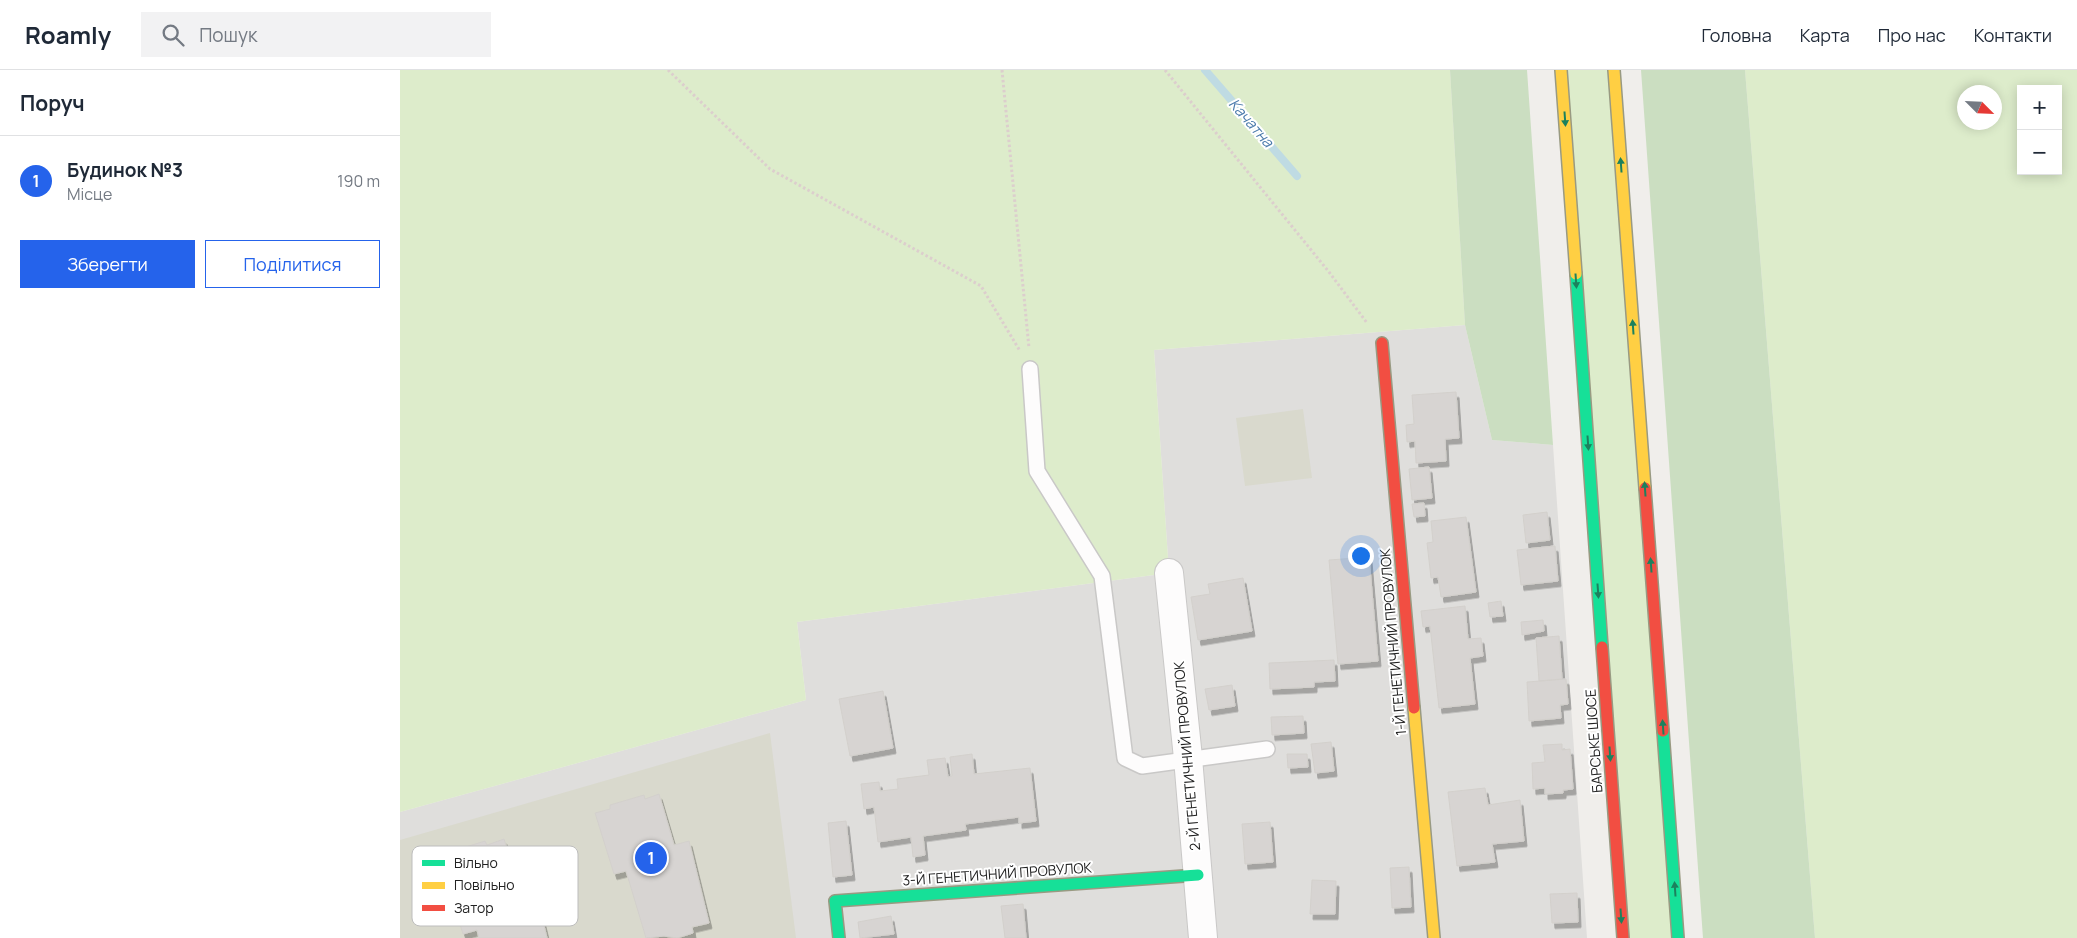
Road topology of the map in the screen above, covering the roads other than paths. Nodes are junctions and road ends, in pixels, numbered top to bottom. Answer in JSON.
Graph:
{"nodes":[{"id":1,"x":1561,"y":70,"type":"edge"},
{"id":2,"x":1614,"y":70,"type":"edge"},
{"id":3,"x":1382,"y":343,"type":"road end"},
{"id":4,"x":1030,"y":369,"type":"road end"},
{"id":5,"x":1169,"y":573,"type":"dead end"},
{"id":6,"x":1267,"y":749,"type":"dead end"},
{"id":7,"x":1188,"y":758,"type":"junction"},
{"id":8,"x":1198,"y":874,"type":"junction"},
{"id":9,"x":839,"y":938,"type":"edge"},
{"id":10,"x":1203,"y":938,"type":"edge"},
{"id":11,"x":1434,"y":938,"type":"edge"},
{"id":12,"x":1623,"y":938,"type":"edge"},
{"id":13,"x":1678,"y":938,"type":"edge"}],
"edges":[{"from":1,"to":12,"type":"main road","name":"БАРСЬКЕ ШОСЕ","one_way":true},
{"from":13,"to":2,"type":"main road","one_way":true},
{"from":3,"to":11,"type":"main road","name":"1-Й ГЕНЕТИЧНИЙ ПРОВУЛОК"},
{"from":4,"to":7,"type":"lane"},
{"from":5,"to":7,"type":"street","name":"2-Й ГЕНЕТИЧНИЙ ПРОВУЛОК"},
{"from":6,"to":7,"type":"lane"},
{"from":7,"to":8,"type":"street","name":"2-Й ГЕНЕТИЧНИЙ ПРОВУЛОК"},
{"from":8,"to":9,"type":"main road","name":"3-Й ГЕНЕТИЧНИЙ ПРОВУЛОК"},
{"from":8,"to":10,"type":"street","name":"2-Й ГЕНЕТИЧНИЙ ПРОВУЛОК"}]}
